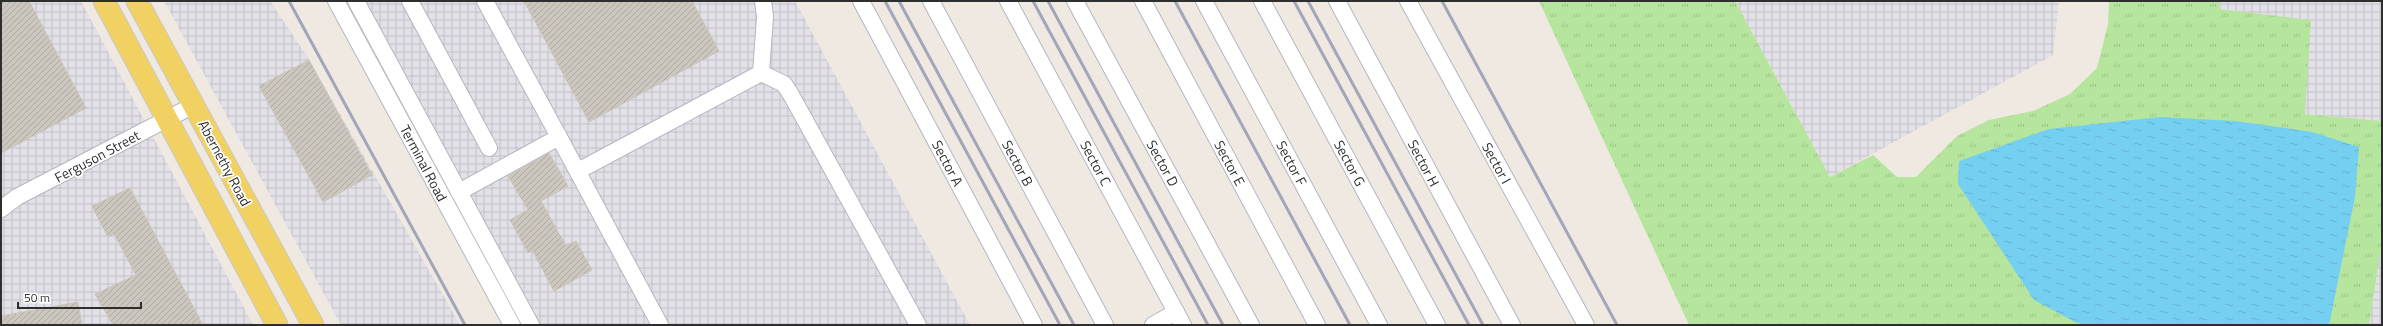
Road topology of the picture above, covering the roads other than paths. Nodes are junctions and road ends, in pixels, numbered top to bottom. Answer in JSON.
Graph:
{"nodes":[{"id":1,"x":104,"y":1,"type":"edge"},
{"id":2,"x":138,"y":1,"type":"edge"},
{"id":3,"x":336,"y":1,"type":"edge"},
{"id":4,"x":356,"y":1,"type":"edge"},
{"id":5,"x":410,"y":1,"type":"edge"},
{"id":6,"x":485,"y":1,"type":"edge"},
{"id":7,"x":763,"y":1,"type":"edge"},
{"id":8,"x":861,"y":1,"type":"edge"},
{"id":9,"x":931,"y":1,"type":"edge"},
{"id":10,"x":1008,"y":1,"type":"edge"},
{"id":11,"x":1075,"y":1,"type":"edge"},
{"id":12,"x":1142,"y":1,"type":"edge"},
{"id":13,"x":1204,"y":1,"type":"edge"},
{"id":14,"x":1262,"y":1,"type":"edge"},
{"id":15,"x":1337,"y":1,"type":"edge"},
{"id":16,"x":1408,"y":1,"type":"edge"},
{"id":17,"x":761,"y":73,"type":"junction"},
{"id":18,"x":194,"y":105,"type":"junction"},
{"id":19,"x":168,"y":119,"type":"junction"},
{"id":20,"x":559,"y":136,"type":"junction"},
{"id":21,"x":490,"y":148,"type":"dead end"},
{"id":22,"x":578,"y":171,"type":"junction"},
{"id":23,"x":460,"y":192,"type":"junction"},
{"id":24,"x":1,"y":209,"type":"edge"},
{"id":25,"x":1180,"y":318,"type":"edge"},
{"id":26,"x":277,"y":325,"type":"edge"},
{"id":27,"x":313,"y":325,"type":"edge"},
{"id":28,"x":512,"y":325,"type":"edge"},
{"id":29,"x":532,"y":325,"type":"edge"},
{"id":30,"x":660,"y":325,"type":"edge"},
{"id":31,"x":918,"y":325,"type":"edge"},
{"id":32,"x":1034,"y":325,"type":"edge"},
{"id":33,"x":1105,"y":325,"type":"edge"},
{"id":34,"x":1153,"y":325,"type":"edge"},
{"id":35,"x":1251,"y":325,"type":"edge"},
{"id":36,"x":1318,"y":325,"type":"edge"},
{"id":37,"x":1379,"y":325,"type":"edge"},
{"id":38,"x":1437,"y":325,"type":"edge"},
{"id":39,"x":1512,"y":325,"type":"edge"},
{"id":40,"x":1586,"y":325,"type":"edge"}],
"edges":[{"from":1,"to":19,"type":"main road"},
{"from":2,"to":18,"type":"main road","name":"Abernethy Road"},
{"from":3,"to":28,"type":"street","name":"Terminal Road"},
{"from":4,"to":23,"type":"street"},
{"from":5,"to":21,"type":"street"},
{"from":6,"to":20,"type":"street"},
{"from":7,"to":17,"type":"street"},
{"from":8,"to":32,"type":"street","name":"Sector A"},
{"from":9,"to":33,"type":"street","name":"Sector B"},
{"from":10,"to":25,"type":"street","name":"Sector C"},
{"from":11,"to":35,"type":"street","name":"Sector D"},
{"from":12,"to":36,"type":"street","name":"Sector E"},
{"from":13,"to":37,"type":"street","name":"Sector F"},
{"from":14,"to":38,"type":"street","name":"Sector G"},
{"from":15,"to":39,"type":"street","name":"Sector H"},
{"from":16,"to":40,"type":"street","name":"Sector I"},
{"from":17,"to":22,"type":"street"},
{"from":17,"to":31,"type":"street"},
{"from":18,"to":19,"type":"street","name":"Ferguson Street"},
{"from":18,"to":27,"type":"main road","name":"Abernethy Road"},
{"from":19,"to":24,"type":"street","name":"Ferguson Street"},
{"from":19,"to":26,"type":"main road"},
{"from":20,"to":22,"type":"street"},
{"from":20,"to":23,"type":"street"},
{"from":22,"to":30,"type":"street"},
{"from":23,"to":29,"type":"street"},
{"from":25,"to":34,"type":"street"}]}
